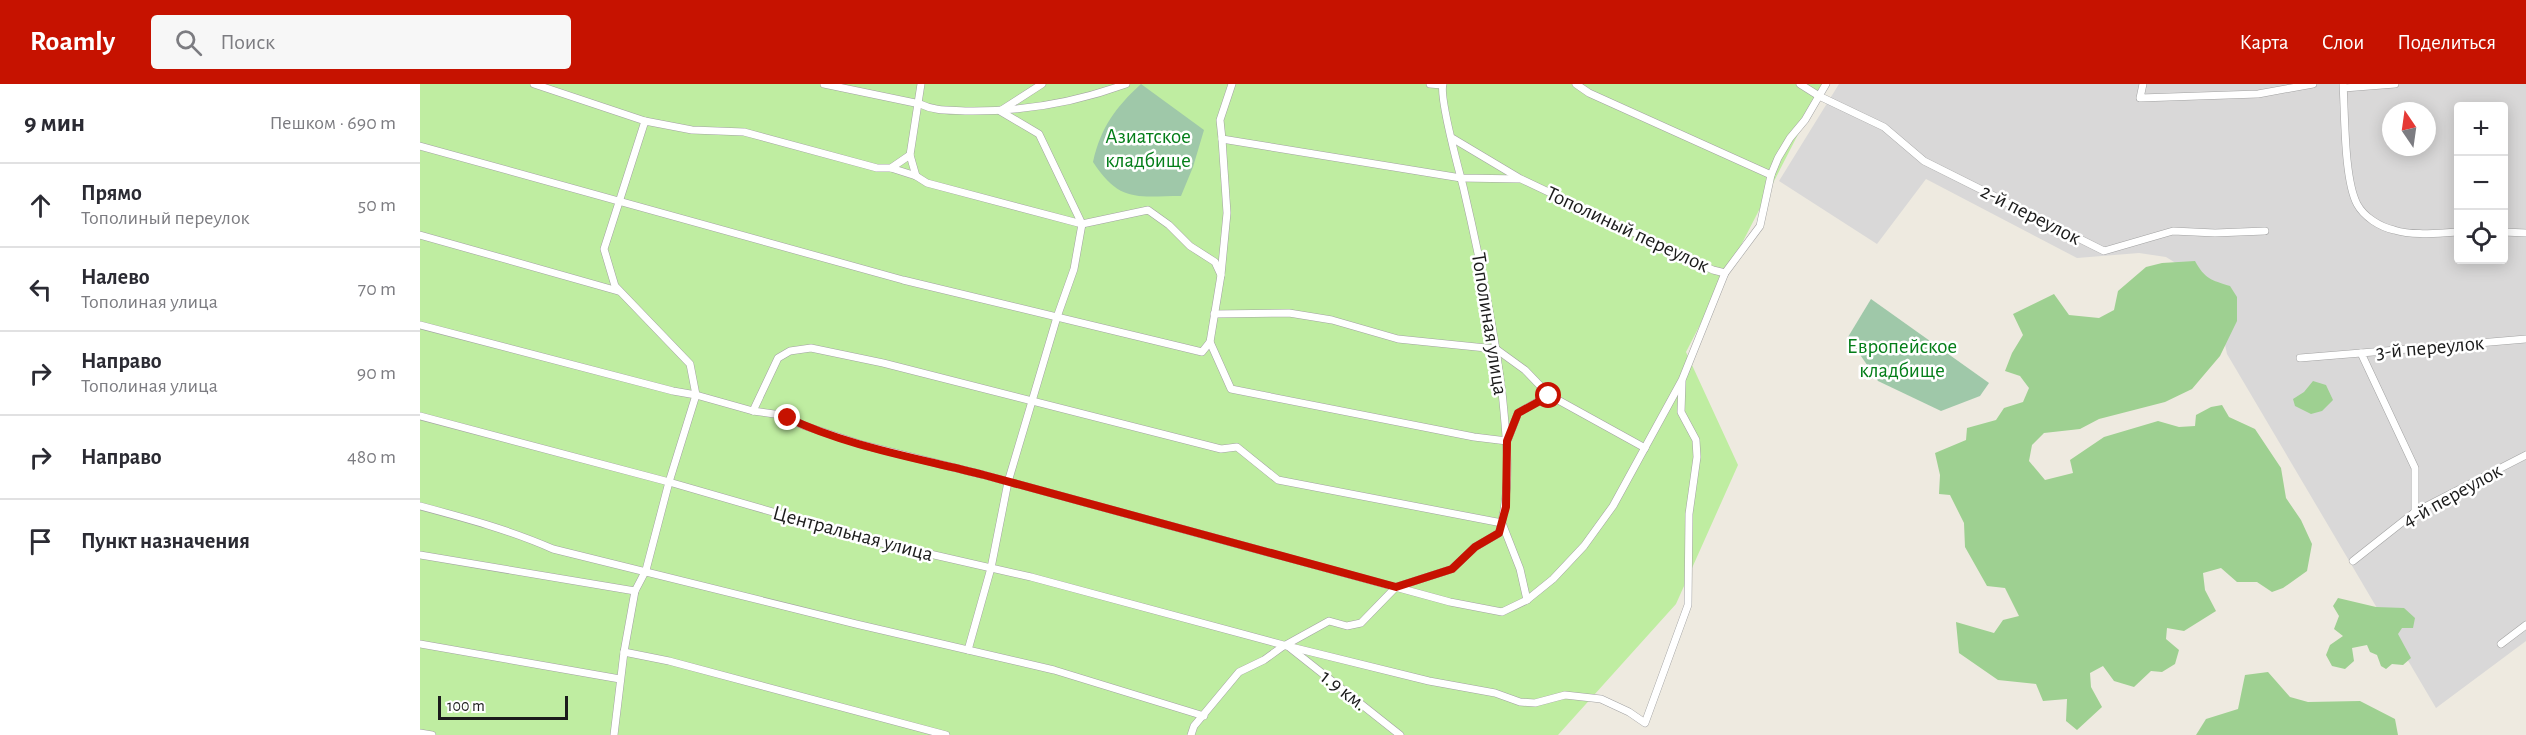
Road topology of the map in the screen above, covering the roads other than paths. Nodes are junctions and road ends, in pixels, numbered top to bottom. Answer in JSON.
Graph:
{"nodes":[{"id":1,"x":534,"y":84,"type":"edge"},
{"id":2,"x":824,"y":84,"type":"edge"},
{"id":3,"x":921,"y":84,"type":"edge"},
{"id":4,"x":1042,"y":84,"type":"edge"},
{"id":5,"x":1126,"y":84,"type":"edge"},
{"id":6,"x":1232,"y":84,"type":"edge"},
{"id":7,"x":1430,"y":84,"type":"edge"},
{"id":8,"x":1443,"y":84,"type":"edge"},
{"id":9,"x":1576,"y":84,"type":"edge"},
{"id":10,"x":1587,"y":84,"type":"edge"},
{"id":11,"x":1800,"y":84,"type":"edge"},
{"id":12,"x":1826,"y":84,"type":"edge"},
{"id":13,"x":2143,"y":84,"type":"edge"},
{"id":14,"x":2313,"y":84,"type":"edge"},
{"id":15,"x":2395,"y":84,"type":"edge"},
{"id":16,"x":2343,"y":86,"type":"edge"},
{"id":17,"x":1589,"y":93,"type":"junction"},
{"id":18,"x":1819,"y":96,"type":"junction"},
{"id":19,"x":920,"y":104,"type":"junction"},
{"id":20,"x":1000,"y":111,"type":"junction"},
{"id":21,"x":645,"y":121,"type":"junction"},
{"id":22,"x":1452,"y":138,"type":"junction"},
{"id":23,"x":1222,"y":139,"type":"junction"},
{"id":24,"x":420,"y":146,"type":"edge"},
{"id":25,"x":910,"y":155,"type":"junction"},
{"id":26,"x":891,"y":168,"type":"junction"},
{"id":27,"x":1772,"y":175,"type":"junction"},
{"id":28,"x":916,"y":176,"type":"junction"},
{"id":29,"x":1461,"y":178,"type":"junction"},
{"id":30,"x":1521,"y":179,"type":"junction"},
{"id":31,"x":618,"y":201,"type":"junction"},
{"id":32,"x":1082,"y":224,"type":"junction"},
{"id":33,"x":2265,"y":231,"type":"dead end"},
{"id":34,"x":2454,"y":232,"type":"edge"},
{"id":35,"x":2508,"y":232,"type":"edge"},
{"id":36,"x":2526,"y":233,"type":"edge"},
{"id":37,"x":420,"y":235,"type":"edge"},
{"id":38,"x":1725,"y":273,"type":"junction"},
{"id":39,"x":1221,"y":275,"type":"junction"},
{"id":40,"x":620,"y":291,"type":"junction"},
{"id":41,"x":1214,"y":314,"type":"junction"},
{"id":42,"x":1057,"y":317,"type":"junction"},
{"id":43,"x":420,"y":325,"type":"edge"},
{"id":44,"x":2526,"y":339,"type":"edge"},
{"id":45,"x":1210,"y":342,"type":"junction"},
{"id":46,"x":1496,"y":349,"type":"junction"},
{"id":47,"x":2361,"y":353,"type":"junction"},
{"id":48,"x":2300,"y":358,"type":"dead end"},
{"id":49,"x":1682,"y":380,"type":"junction"},
{"id":50,"x":696,"y":395,"type":"junction"},
{"id":51,"x":1549,"y":396,"type":"junction"},
{"id":52,"x":1032,"y":400,"type":"junction"},
{"id":53,"x":753,"y":411,"type":"junction"},
{"id":54,"x":420,"y":416,"type":"edge"},
{"id":55,"x":1507,"y":441,"type":"junction"},
{"id":56,"x":1645,"y":448,"type":"junction"},
{"id":57,"x":2526,"y":455,"type":"edge"},
{"id":58,"x":669,"y":482,"type":"junction"},
{"id":59,"x":1008,"y":482,"type":"junction"},
{"id":60,"x":420,"y":506,"type":"edge"},
{"id":61,"x":2415,"y":512,"type":"junction"},
{"id":62,"x":1502,"y":523,"type":"junction"},
{"id":63,"x":420,"y":555,"type":"edge"},
{"id":64,"x":2353,"y":561,"type":"dead end"},
{"id":65,"x":991,"y":568,"type":"junction"},
{"id":66,"x":646,"y":570,"type":"junction"},
{"id":67,"x":1396,"y":587,"type":"junction"},
{"id":68,"x":635,"y":591,"type":"junction"},
{"id":69,"x":1527,"y":600,"type":"junction"},
{"id":70,"x":2526,"y":625,"type":"edge"},
{"id":71,"x":420,"y":644,"type":"edge"},
{"id":72,"x":2501,"y":644,"type":"dead end"},
{"id":73,"x":1287,"y":646,"type":"junction"},
{"id":74,"x":968,"y":650,"type":"junction"},
{"id":75,"x":624,"y":652,"type":"junction"},
{"id":76,"x":620,"y":680,"type":"junction"},
{"id":77,"x":1204,"y":716,"type":"junction"},
{"id":78,"x":420,"y":733,"type":"edge"},
{"id":79,"x":432,"y":735,"type":"edge"},
{"id":80,"x":614,"y":735,"type":"edge"},
{"id":81,"x":946,"y":735,"type":"edge"},
{"id":82,"x":1191,"y":735,"type":"edge"},
{"id":83,"x":1400,"y":735,"type":"edge"}],
"edges":[{"from":1,"to":21,"type":"street"},
{"from":2,"to":19,"type":"street"},
{"from":3,"to":19,"type":"street"},
{"from":4,"to":20,"type":"street"},
{"from":5,"to":20,"type":"street"},
{"from":6,"to":23,"type":"street"},
{"from":7,"to":8,"type":"street"},
{"from":8,"to":22,"type":"street","name":"Тополиная улица"},
{"from":9,"to":17,"type":"street"},
{"from":10,"to":17,"type":"street"},
{"from":11,"to":18,"type":"street","name":"2-й переулок"},
{"from":12,"to":18,"type":"street"},
{"from":13,"to":14,"type":"street"},
{"from":15,"to":16,"type":"street"},
{"from":16,"to":34,"type":"street"},
{"from":17,"to":27,"type":"street"},
{"from":18,"to":27,"type":"street"},
{"from":18,"to":33,"type":"street","name":"2-й переулок"},
{"from":19,"to":20,"type":"street"},
{"from":19,"to":25,"type":"street"},
{"from":20,"to":32,"type":"street"},
{"from":21,"to":26,"type":"street"},
{"from":21,"to":31,"type":"street"},
{"from":22,"to":29,"type":"street","name":"Тополиная улица"},
{"from":22,"to":30,"type":"street","name":"Тополиный переулок"},
{"from":23,"to":29,"type":"street","name":"Тополиный переулок"},
{"from":23,"to":39,"type":"street"},
{"from":24,"to":31,"type":"street"},
{"from":25,"to":26,"type":"street"},
{"from":25,"to":28,"type":"street"},
{"from":26,"to":28,"type":"street"},
{"from":27,"to":38,"type":"street"},
{"from":28,"to":32,"type":"street"},
{"from":29,"to":30,"type":"street","name":"Тополиный переулок"},
{"from":29,"to":46,"type":"street","name":"Тополиная улица"},
{"from":30,"to":38,"type":"street","name":"Тополиный переулок"},
{"from":31,"to":40,"type":"street"},
{"from":31,"to":42,"type":"street"},
{"from":32,"to":39,"type":"street"},
{"from":32,"to":42,"type":"street"},
{"from":35,"to":36,"type":"street"},
{"from":37,"to":40,"type":"street"},
{"from":38,"to":49,"type":"street","name":"Тополиный переулок"},
{"from":39,"to":41,"type":"street"},
{"from":40,"to":50,"type":"street"},
{"from":41,"to":45,"type":"street"},
{"from":41,"to":46,"type":"street"},
{"from":42,"to":45,"type":"street"},
{"from":42,"to":52,"type":"street"},
{"from":43,"to":50,"type":"street","name":"Тополиный переулок"},
{"from":44,"to":47,"type":"street","name":"3-й переулок"},
{"from":45,"to":55,"type":"street"},
{"from":46,"to":51,"type":"street"},
{"from":46,"to":55,"type":"street","name":"Тополиная улица"},
{"from":47,"to":48,"type":"street"},
{"from":47,"to":61,"type":"street","name":"3-й переулок"},
{"from":49,"to":56,"type":"street","name":"Тополиный переулок"},
{"from":49,"to":73,"type":"street","name":"Центральная улица"},
{"from":50,"to":53,"type":"street","name":"Тополиный переулок"},
{"from":50,"to":58,"type":"street"},
{"from":51,"to":55,"type":"street"},
{"from":51,"to":56,"type":"street"},
{"from":52,"to":53,"type":"street"},
{"from":52,"to":59,"type":"street"},
{"from":52,"to":62,"type":"street"},
{"from":53,"to":59,"type":"street","name":"Тополиный переулок"},
{"from":54,"to":58,"type":"street","name":"Центральная улица"},
{"from":55,"to":62,"type":"street","name":"Тополиная улица"},
{"from":56,"to":69,"type":"street","name":"Тополиный переулок"},
{"from":57,"to":61,"type":"street","name":"4-й переулок"},
{"from":58,"to":65,"type":"street","name":"Центральная улица"},
{"from":58,"to":66,"type":"street"},
{"from":59,"to":65,"type":"street"},
{"from":59,"to":67,"type":"street","name":"Тополиный переулок"},
{"from":60,"to":66,"type":"street"},
{"from":61,"to":64,"type":"street","name":"4-й переулок"},
{"from":62,"to":67,"type":"street"},
{"from":62,"to":69,"type":"street"},
{"from":63,"to":68,"type":"street"},
{"from":65,"to":73,"type":"street","name":"Центральная улица"},
{"from":65,"to":74,"type":"street"},
{"from":66,"to":68,"type":"street"},
{"from":66,"to":74,"type":"street"},
{"from":67,"to":69,"type":"street","name":"Тополиный переулок"},
{"from":67,"to":73,"type":"street"},
{"from":68,"to":75,"type":"street"},
{"from":70,"to":72,"type":"street"},
{"from":71,"to":76,"type":"street"},
{"from":73,"to":77,"type":"street"},
{"from":73,"to":83,"type":"street","name":"1.9 км."},
{"from":74,"to":77,"type":"street"},
{"from":75,"to":76,"type":"street"},
{"from":75,"to":81,"type":"street"},
{"from":76,"to":80,"type":"street"},
{"from":77,"to":82,"type":"street"},
{"from":78,"to":79,"type":"street"}]}
